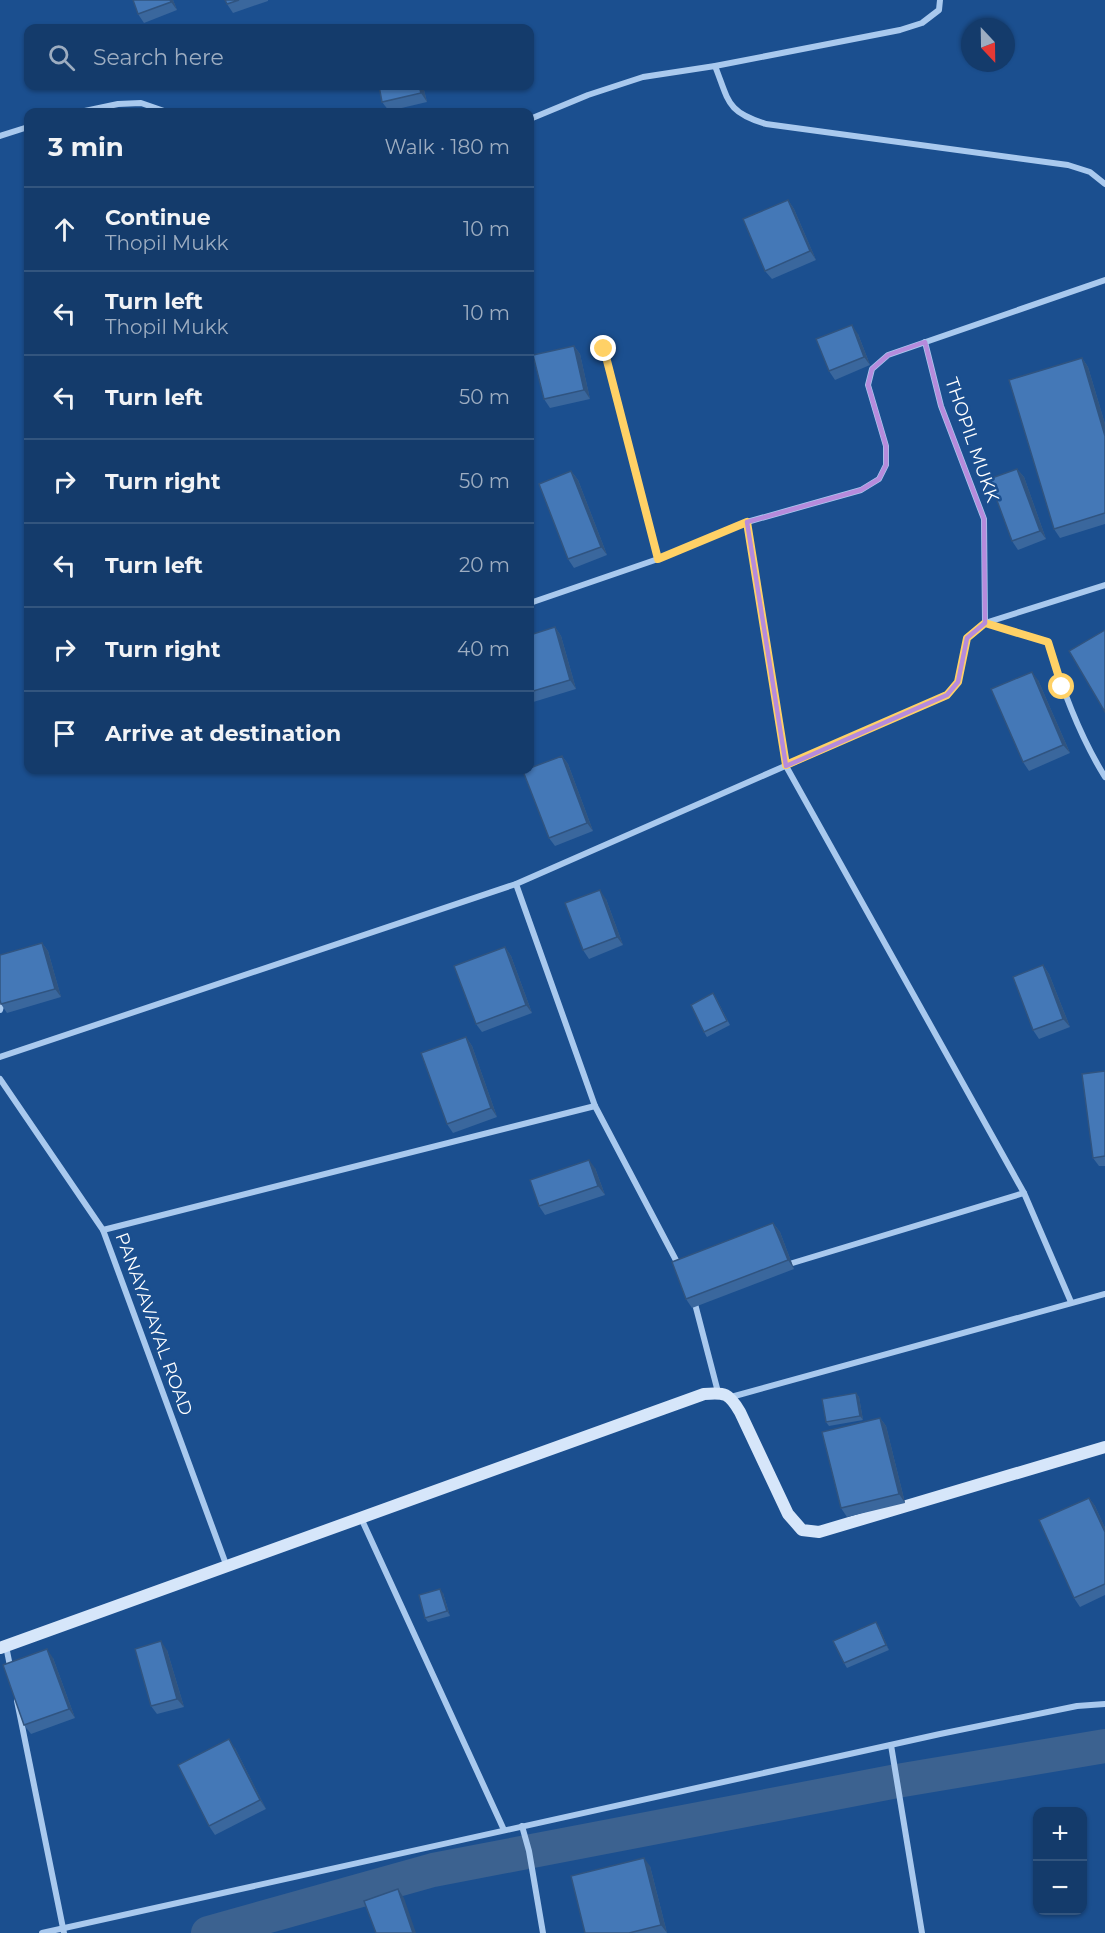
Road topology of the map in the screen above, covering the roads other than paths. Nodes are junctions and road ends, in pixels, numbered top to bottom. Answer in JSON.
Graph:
{"nodes":[{"id":1,"x":940,"y":0,"type":"edge"},
{"id":2,"x":715,"y":66,"type":"junction"},
{"id":3,"x":99,"y":108,"type":"edge"},
{"id":4,"x":155,"y":108,"type":"edge"},
{"id":5,"x":534,"y":117,"type":"edge"},
{"id":6,"x":24,"y":128,"type":"edge"},
{"id":7,"x":0,"y":136,"type":"edge"},
{"id":8,"x":1105,"y":184,"type":"edge"},
{"id":9,"x":1105,"y":280,"type":"edge"},
{"id":10,"x":925,"y":342,"type":"junction"},
{"id":11,"x":604,"y":349,"type":"dead end"},
{"id":12,"x":747,"y":522,"type":"junction"},
{"id":13,"x":658,"y":559,"type":"junction"},
{"id":14,"x":1105,"y":585,"type":"edge"},
{"id":15,"x":534,"y":602,"type":"edge"},
{"id":16,"x":985,"y":623,"type":"junction"},
{"id":17,"x":786,"y":765,"type":"junction"},
{"id":18,"x":1105,"y":777,"type":"edge"},
{"id":19,"x":516,"y":884,"type":"junction"},
{"id":20,"x":5,"y":989,"type":"edge"},
{"id":21,"x":0,"y":1010,"type":"edge"},
{"id":22,"x":0,"y":1057,"type":"edge"},
{"id":23,"x":0,"y":1079,"type":"edge"},
{"id":24,"x":595,"y":1106,"type":"junction"},
{"id":25,"x":1024,"y":1193,"type":"junction"},
{"id":26,"x":103,"y":1230,"type":"junction"},
{"id":27,"x":784,"y":1266,"type":"edge"},
{"id":28,"x":682,"y":1273,"type":"edge"},
{"id":29,"x":693,"y":1294,"type":"edge"},
{"id":30,"x":1105,"y":1294,"type":"edge"},
{"id":31,"x":1071,"y":1302,"type":"junction"},
{"id":32,"x":718,"y":1392,"type":"junction"},
{"id":33,"x":731,"y":1397,"type":"junction"},
{"id":34,"x":1105,"y":1447,"type":"edge"},
{"id":35,"x":361,"y":1518,"type":"junction"},
{"id":36,"x":227,"y":1567,"type":"junction"},
{"id":37,"x":3,"y":1647,"type":"edge"},
{"id":38,"x":13,"y":1681,"type":"edge"},
{"id":39,"x":15,"y":1693,"type":"edge"},
{"id":40,"x":1105,"y":1704,"type":"edge"},
{"id":41,"x":891,"y":1745,"type":"junction"},
{"id":42,"x":522,"y":1826,"type":"junction"},
{"id":43,"x":504,"y":1830,"type":"junction"},
{"id":44,"x":63,"y":1930,"type":"edge"},
{"id":45,"x":42,"y":1933,"type":"edge"},
{"id":46,"x":543,"y":1933,"type":"edge"},
{"id":47,"x":922,"y":1933,"type":"edge"}],
"edges":[{"from":1,"to":2,"type":"street"},
{"from":2,"to":5,"type":"street"},
{"from":2,"to":8,"type":"street"},
{"from":3,"to":4,"type":"street"},
{"from":6,"to":7,"type":"street"},
{"from":9,"to":10,"type":"street"},
{"from":10,"to":12,"type":"street"},
{"from":10,"to":16,"type":"street","name":"THOPIL MUKK"},
{"from":11,"to":13,"type":"street"},
{"from":12,"to":13,"type":"street"},
{"from":12,"to":17,"type":"street"},
{"from":13,"to":15,"type":"street"},
{"from":14,"to":16,"type":"street"},
{"from":16,"to":17,"type":"street"},
{"from":16,"to":18,"type":"street"},
{"from":17,"to":19,"type":"street"},
{"from":17,"to":25,"type":"street"},
{"from":19,"to":22,"type":"street"},
{"from":19,"to":24,"type":"street"},
{"from":20,"to":21,"type":"street"},
{"from":23,"to":26,"type":"street","name":"PANAYAVAYAL ROAD"},
{"from":24,"to":26,"type":"street"},
{"from":24,"to":28,"type":"street"},
{"from":25,"to":27,"type":"street"},
{"from":25,"to":31,"type":"street"},
{"from":26,"to":36,"type":"street","name":"PANAYAVAYAL ROAD"},
{"from":29,"to":32,"type":"street"},
{"from":30,"to":31,"type":"street"},
{"from":31,"to":33,"type":"street"},
{"from":32,"to":33,"type":"street"},
{"from":32,"to":35,"type":"street"},
{"from":33,"to":34,"type":"street"},
{"from":35,"to":36,"type":"street"},
{"from":35,"to":43,"type":"street"},
{"from":36,"to":37,"type":"street"},
{"from":37,"to":38,"type":"street"},
{"from":39,"to":44,"type":"street"},
{"from":40,"to":41,"type":"street"},
{"from":41,"to":42,"type":"street"},
{"from":41,"to":47,"type":"street"},
{"from":42,"to":43,"type":"street"},
{"from":42,"to":46,"type":"street"},
{"from":43,"to":44,"type":"street"},
{"from":44,"to":45,"type":"street"}]}
